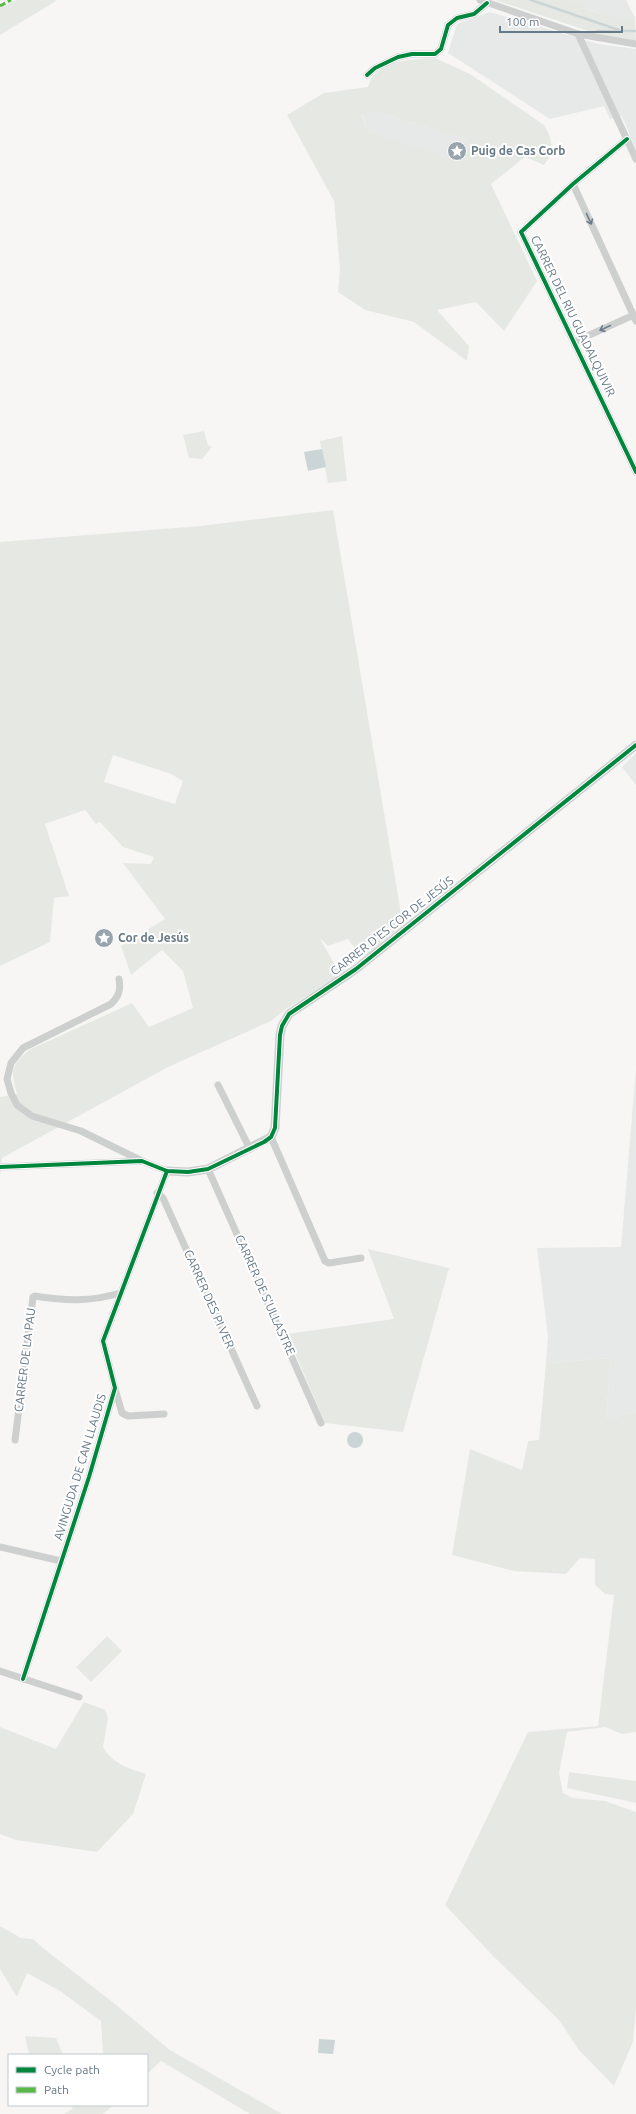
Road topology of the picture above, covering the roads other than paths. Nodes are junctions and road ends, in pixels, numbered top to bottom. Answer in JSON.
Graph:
{"nodes":[{"id":1,"x":484,"y":1,"type":"edge"},
{"id":2,"x":578,"y":34,"type":"junction"},
{"id":3,"x":636,"y":44,"type":"edge"},
{"id":4,"x":367,"y":75,"type":"dead end"},
{"id":5,"x":627,"y":139,"type":"junction"},
{"id":6,"x":636,"y":159,"type":"edge"},
{"id":7,"x":573,"y":184,"type":"junction"},
{"id":8,"x":635,"y":316,"type":"edge"},
{"id":9,"x":574,"y":342,"type":"junction"},
{"id":10,"x":635,"y":467,"type":"edge"},
{"id":11,"x":636,"y":745,"type":"edge"},
{"id":12,"x":119,"y":979,"type":"dead end"},
{"id":13,"x":218,"y":1085,"type":"dead end"},
{"id":14,"x":271,"y":1137,"type":"junction"},
{"id":15,"x":250,"y":1149,"type":"junction"},
{"id":16,"x":142,"y":1160,"type":"junction"},
{"id":17,"x":0,"y":1167,"type":"edge"},
{"id":18,"x":208,"y":1169,"type":"junction"},
{"id":19,"x":167,"y":1171,"type":"junction"},
{"id":20,"x":157,"y":1193,"type":"junction"},
{"id":21,"x":361,"y":1258,"type":"dead end"},
{"id":22,"x":120,"y":1292,"type":"junction"},
{"id":23,"x":115,"y":1388,"type":"junction"},
{"id":24,"x":257,"y":1406,"type":"dead end"},
{"id":25,"x":164,"y":1414,"type":"dead end"},
{"id":26,"x":321,"y":1422,"type":"dead end"},
{"id":27,"x":15,"y":1440,"type":"dead end"},
{"id":28,"x":0,"y":1547,"type":"edge"},
{"id":29,"x":61,"y":1561,"type":"junction"},
{"id":30,"x":0,"y":1671,"type":"edge"},
{"id":31,"x":23,"y":1679,"type":"junction"},
{"id":32,"x":79,"y":1697,"type":"dead end"}],
"edges":[{"from":1,"to":2,"type":"street"},
{"from":1,"to":4,"type":"street"},
{"from":2,"to":3,"type":"street"},
{"from":2,"to":5,"type":"street"},
{"from":5,"to":6,"type":"street"},
{"from":5,"to":7,"type":"street","name":"CARRER DEL RIU GUADALQUIVIR"},
{"from":7,"to":8,"type":"street","one_way":true},
{"from":7,"to":9,"type":"street","name":"CARRER DEL RIU GUADALQUIVIR"},
{"from":8,"to":9,"type":"street","one_way":true},
{"from":9,"to":10,"type":"street","name":"CARRER DEL RIU GUADALQUIVIR"},
{"from":11,"to":14,"type":"street","name":"CARRER D'ES COR DE JESÚS"},
{"from":12,"to":16,"type":"street"},
{"from":13,"to":15,"type":"street"},
{"from":14,"to":15,"type":"street"},
{"from":14,"to":21,"type":"street"},
{"from":15,"to":18,"type":"street"},
{"from":16,"to":17,"type":"street"},
{"from":16,"to":19,"type":"street"},
{"from":18,"to":19,"type":"street"},
{"from":18,"to":26,"type":"street","name":"CARRER DE S'ULLASTRE"},
{"from":19,"to":20,"type":"street","name":"AVINGUDA DE CAN LLAUDIS"},
{"from":20,"to":22,"type":"street","name":"AVINGUDA DE CAN LLAUDIS"},
{"from":20,"to":24,"type":"street","name":"CARRER DES PI VER"},
{"from":22,"to":23,"type":"street","name":"AVINGUDA DE CAN LLAUDIS"},
{"from":22,"to":27,"type":"street","name":"CARRER DE LA PAU"},
{"from":23,"to":25,"type":"street"},
{"from":23,"to":29,"type":"street","name":"AVINGUDA DE CAN LLAUDIS"},
{"from":28,"to":29,"type":"street"},
{"from":29,"to":31,"type":"street","name":"AVINGUDA DE CAN LLAUDIS"},
{"from":30,"to":31,"type":"street"},
{"from":31,"to":32,"type":"street"}]}
